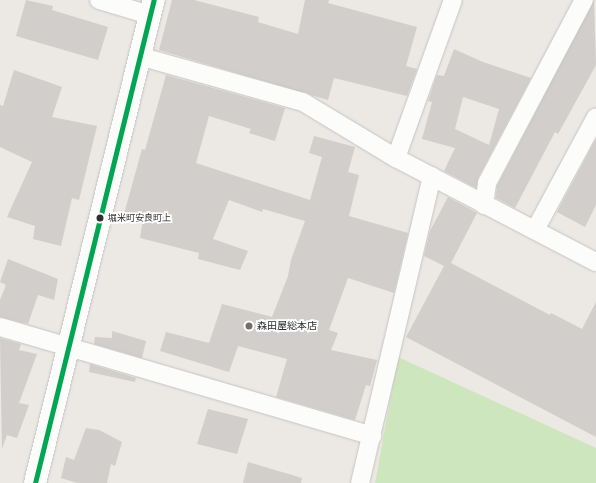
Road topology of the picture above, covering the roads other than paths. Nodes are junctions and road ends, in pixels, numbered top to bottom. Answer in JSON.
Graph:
{"nodes":[{"id":1,"x":99,"y":0,"type":"edge"},
{"id":2,"x":453,"y":0,"type":"edge"},
{"id":3,"x":584,"y":0,"type":"edge"},
{"id":4,"x":152,"y":8,"type":"edge"},
{"id":5,"x":139,"y":56,"type":"junction"},
{"id":6,"x":596,"y":117,"type":"edge"},
{"id":7,"x":396,"y":158,"type":"junction"},
{"id":8,"x":432,"y":176,"type":"junction"},
{"id":9,"x":484,"y":205,"type":"junction"},
{"id":10,"x":535,"y":230,"type":"junction"},
{"id":11,"x":596,"y":262,"type":"edge"},
{"id":12,"x":0,"y":327,"type":"edge"},
{"id":13,"x":69,"y":346,"type":"junction"},
{"id":14,"x":372,"y":436,"type":"junction"},
{"id":15,"x":35,"y":483,"type":"edge"},
{"id":16,"x":360,"y":483,"type":"edge"}],
"edges":[{"from":1,"to":4,"type":"street"},
{"from":2,"to":7,"type":"street"},
{"from":3,"to":9,"type":"street"},
{"from":4,"to":5,"type":"main road"},
{"from":5,"to":7,"type":"street"},
{"from":5,"to":13,"type":"main road"},
{"from":6,"to":10,"type":"street"},
{"from":7,"to":8,"type":"street"},
{"from":8,"to":9,"type":"street"},
{"from":8,"to":14,"type":"street"},
{"from":9,"to":10,"type":"street"},
{"from":10,"to":11,"type":"street"},
{"from":12,"to":13,"type":"street"},
{"from":13,"to":14,"type":"street"},
{"from":13,"to":15,"type":"main road"},
{"from":14,"to":16,"type":"street"}]}
